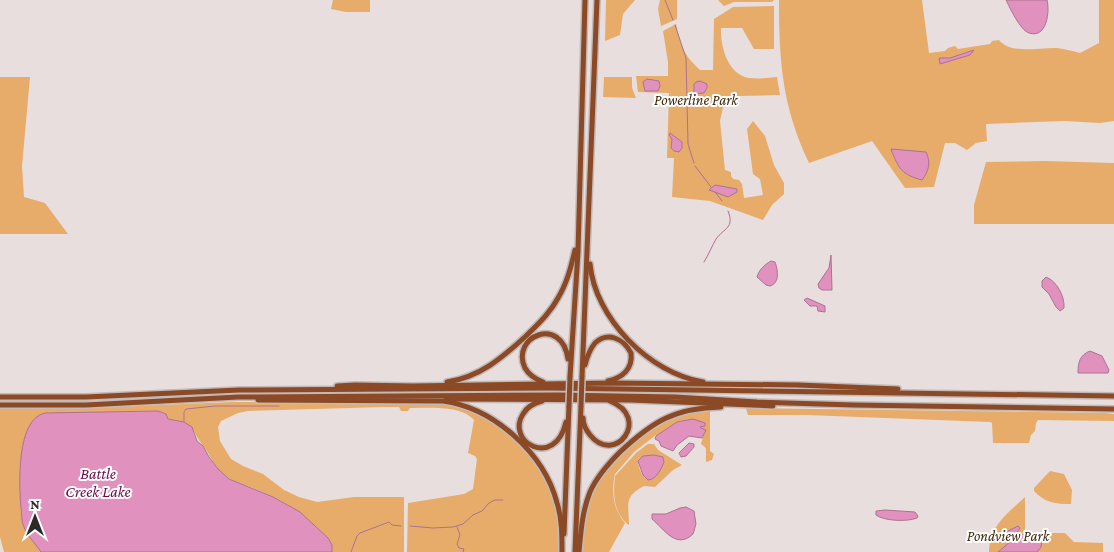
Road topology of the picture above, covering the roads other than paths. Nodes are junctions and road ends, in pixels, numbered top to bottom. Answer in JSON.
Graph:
{"nodes":[{"id":1,"x":585,"y":0,"type":"edge"},
{"id":2,"x":597,"y":0,"type":"edge"},
{"id":3,"x":588,"y":236,"type":"junction"},
{"id":4,"x":578,"y":245,"type":"junction"},
{"id":5,"x":583,"y":370,"type":"junction"},
{"id":6,"x":570,"y":374,"type":"junction"},
{"id":7,"x":548,"y":383,"type":"junction"},
{"id":8,"x":595,"y":383,"type":"junction"},
{"id":9,"x":740,"y":384,"type":"junction"},
{"id":10,"x":412,"y":386,"type":"junction"},
{"id":11,"x":313,"y":390,"type":"junction"},
{"id":12,"x":923,"y":393,"type":"junction"},
{"id":13,"x":1114,"y":396,"type":"edge"},
{"id":14,"x":0,"y":397,"type":"edge"},
{"id":15,"x":205,"y":398,"type":"junction"},
{"id":16,"x":558,"y":399,"type":"junction"},
{"id":17,"x":398,"y":400,"type":"junction"},
{"id":18,"x":602,"y":400,"type":"junction"},
{"id":19,"x":834,"y":404,"type":"junction"},
{"id":20,"x":0,"y":405,"type":"edge"},
{"id":21,"x":581,"y":406,"type":"junction"},
{"id":22,"x":773,"y":406,"type":"junction"},
{"id":23,"x":569,"y":409,"type":"junction"},
{"id":24,"x":1114,"y":410,"type":"edge"},
{"id":25,"x":563,"y":552,"type":"edge"},
{"id":26,"x":575,"y":552,"type":"edge"},
{"id":27,"x":579,"y":552,"type":"edge"}],
"edges":[{"from":1,"to":4,"type":"highway"},
{"from":2,"to":3,"type":"highway"},
{"from":3,"to":5,"type":"highway"},
{"from":3,"to":9,"type":"highway"},
{"from":4,"to":6,"type":"highway"},
{"from":4,"to":10,"type":"highway"},
{"from":5,"to":8,"type":"highway"},
{"from":5,"to":21,"type":"highway","bridge":true},
{"from":6,"to":7,"type":"highway"},
{"from":6,"to":23,"type":"highway","bridge":true},
{"from":7,"to":8,"type":"highway"},
{"from":7,"to":10,"type":"highway"},
{"from":8,"to":9,"type":"highway"},
{"from":9,"to":12,"type":"highway"},
{"from":10,"to":11,"type":"highway"},
{"from":11,"to":12,"type":"highway"},
{"from":11,"to":14,"type":"highway"},
{"from":12,"to":13,"type":"highway"},
{"from":15,"to":17,"type":"highway"},
{"from":15,"to":19,"type":"highway"},
{"from":15,"to":20,"type":"highway"},
{"from":16,"to":17,"type":"highway"},
{"from":16,"to":18,"type":"highway"},
{"from":16,"to":23,"type":"highway"},
{"from":17,"to":25,"type":"highway"},
{"from":18,"to":21,"type":"highway"},
{"from":18,"to":22,"type":"highway"},
{"from":19,"to":22,"type":"highway"},
{"from":19,"to":24,"type":"highway"},
{"from":21,"to":26,"type":"highway"},
{"from":22,"to":27,"type":"highway"},
{"from":23,"to":25,"type":"highway"}]}
